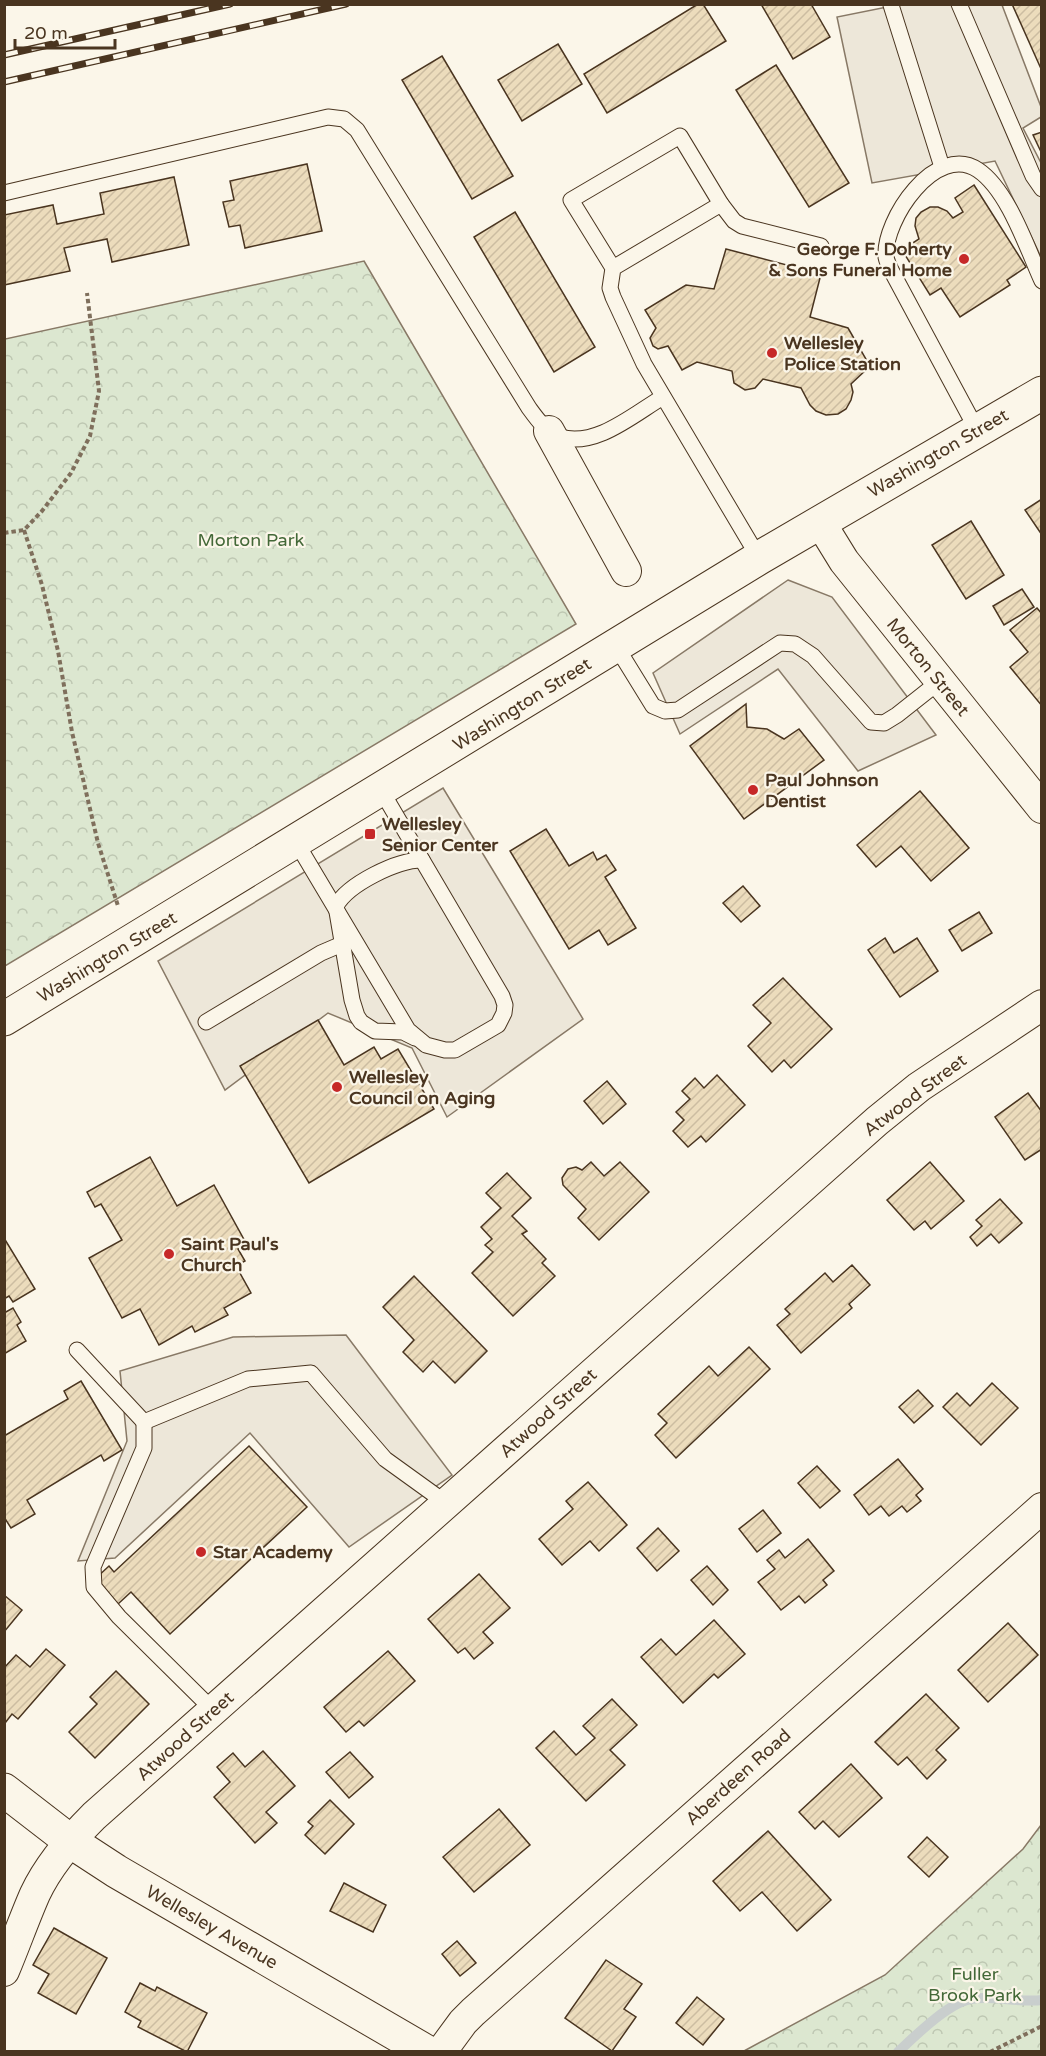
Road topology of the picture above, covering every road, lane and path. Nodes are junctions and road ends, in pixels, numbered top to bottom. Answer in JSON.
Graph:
{"nodes":[{"id":1,"x":959,"y":4,"type":"edge"},
{"id":2,"x":891,"y":5,"type":"edge"},
{"id":3,"x":942,"y":167,"type":"junction"},
{"id":4,"x":1041,"y":189,"type":"edge"},
{"id":5,"x":4,"y":193,"type":"edge"},
{"id":6,"x":721,"y":204,"type":"junction"},
{"id":7,"x":821,"y":246,"type":"dead end"},
{"id":8,"x":613,"y":268,"type":"junction"},
{"id":9,"x":1041,"y":281,"type":"edge"},
{"id":10,"x":87,"y":293,"type":"dead end"},
{"id":11,"x":1041,"y":393,"type":"edge"},
{"id":12,"x":663,"y":396,"type":"junction"},
{"id":13,"x":977,"y":430,"type":"junction"},
{"id":14,"x":549,"y":431,"type":"junction"},
{"id":15,"x":820,"y":522,"type":"junction"},
{"id":16,"x":24,"y":530,"type":"junction"},
{"id":17,"x":4,"y":533,"type":"edge"},
{"id":18,"x":759,"y":558,"type":"junction"},
{"id":19,"x":626,"y":571,"type":"dead end"},
{"id":20,"x":616,"y":646,"type":"junction"},
{"id":21,"x":940,"y":681,"type":"junction"},
{"id":22,"x":381,"y":790,"type":"junction"},
{"id":23,"x":1041,"y":808,"type":"edge"},
{"id":24,"x":296,"y":842,"type":"junction"},
{"id":25,"x":422,"y":860,"type":"junction"},
{"id":26,"x":118,"y":906,"type":"dead end"},
{"id":27,"x":336,"y":906,"type":"junction"},
{"id":28,"x":349,"y":941,"type":"junction"},
{"id":29,"x":1041,"y":1005,"type":"edge"},
{"id":30,"x":4,"y":1019,"type":"edge"},
{"id":31,"x":206,"y":1023,"type":"dead end"},
{"id":32,"x":416,"y":1039,"type":"junction"},
{"id":33,"x":77,"y":1350,"type":"dead end"},
{"id":34,"x":144,"y":1422,"type":"junction"},
{"id":35,"x":446,"y":1503,"type":"junction"},
{"id":36,"x":1041,"y":1508,"type":"edge"},
{"id":37,"x":213,"y":1710,"type":"junction"},
{"id":38,"x":4,"y":1790,"type":"edge"},
{"id":39,"x":70,"y":1841,"type":"junction"},
{"id":40,"x":4,"y":1971,"type":"edge"},
{"id":41,"x":1041,"y":2026,"type":"edge"},
{"id":42,"x":427,"y":2052,"type":"edge"},
{"id":43,"x":441,"y":2052,"type":"edge"},
{"id":44,"x":990,"y":2052,"type":"edge"}],
"edges":[{"from":1,"to":4,"type":"lane"},
{"from":2,"to":3,"type":"lane"},
{"from":3,"to":9,"type":"lane"},
{"from":3,"to":13,"type":"lane"},
{"from":5,"to":14,"type":"lane"},
{"from":6,"to":7,"type":"lane"},
{"from":6,"to":8,"type":"lane"},
{"from":6,"to":8,"type":"lane"},
{"from":8,"to":12,"type":"lane"},
{"from":10,"to":16,"type":"path"},
{"from":11,"to":13,"type":"main road","name":"Washington Street"},
{"from":12,"to":14,"type":"lane"},
{"from":12,"to":18,"type":"lane"},
{"from":13,"to":15,"type":"main road","name":"Washington Street"},
{"from":14,"to":19,"type":"street"},
{"from":15,"to":18,"type":"main road","name":"Washington Street"},
{"from":15,"to":21,"type":"street","name":"Morton Street"},
{"from":16,"to":17,"type":"path"},
{"from":16,"to":26,"type":"path"},
{"from":18,"to":20,"type":"main road","name":"Washington Street"},
{"from":20,"to":21,"type":"lane"},
{"from":20,"to":22,"type":"main road","name":"Washington Street"},
{"from":21,"to":23,"type":"street","name":"Morton Street"},
{"from":22,"to":24,"type":"main road","name":"Washington Street"},
{"from":22,"to":25,"type":"lane"},
{"from":24,"to":27,"type":"lane"},
{"from":24,"to":30,"type":"main road","name":"Washington Street"},
{"from":25,"to":27,"type":"lane"},
{"from":25,"to":32,"type":"lane"},
{"from":27,"to":28,"type":"lane"},
{"from":28,"to":31,"type":"lane"},
{"from":28,"to":32,"type":"lane"},
{"from":28,"to":32,"type":"lane"},
{"from":29,"to":35,"type":"street","name":"Atwood Street"},
{"from":33,"to":34,"type":"lane"},
{"from":34,"to":35,"type":"lane"},
{"from":34,"to":37,"type":"lane"},
{"from":35,"to":37,"type":"street","name":"Atwood Street"},
{"from":36,"to":43,"type":"street","name":"Aberdeen Road"},
{"from":37,"to":39,"type":"street","name":"Atwood Street"},
{"from":38,"to":39,"type":"main road","name":"Wellesley Avenue"},
{"from":39,"to":40,"type":"street","name":"Atwood Street"},
{"from":39,"to":42,"type":"main road","name":"Wellesley Avenue"},
{"from":41,"to":44,"type":"path"}]}
